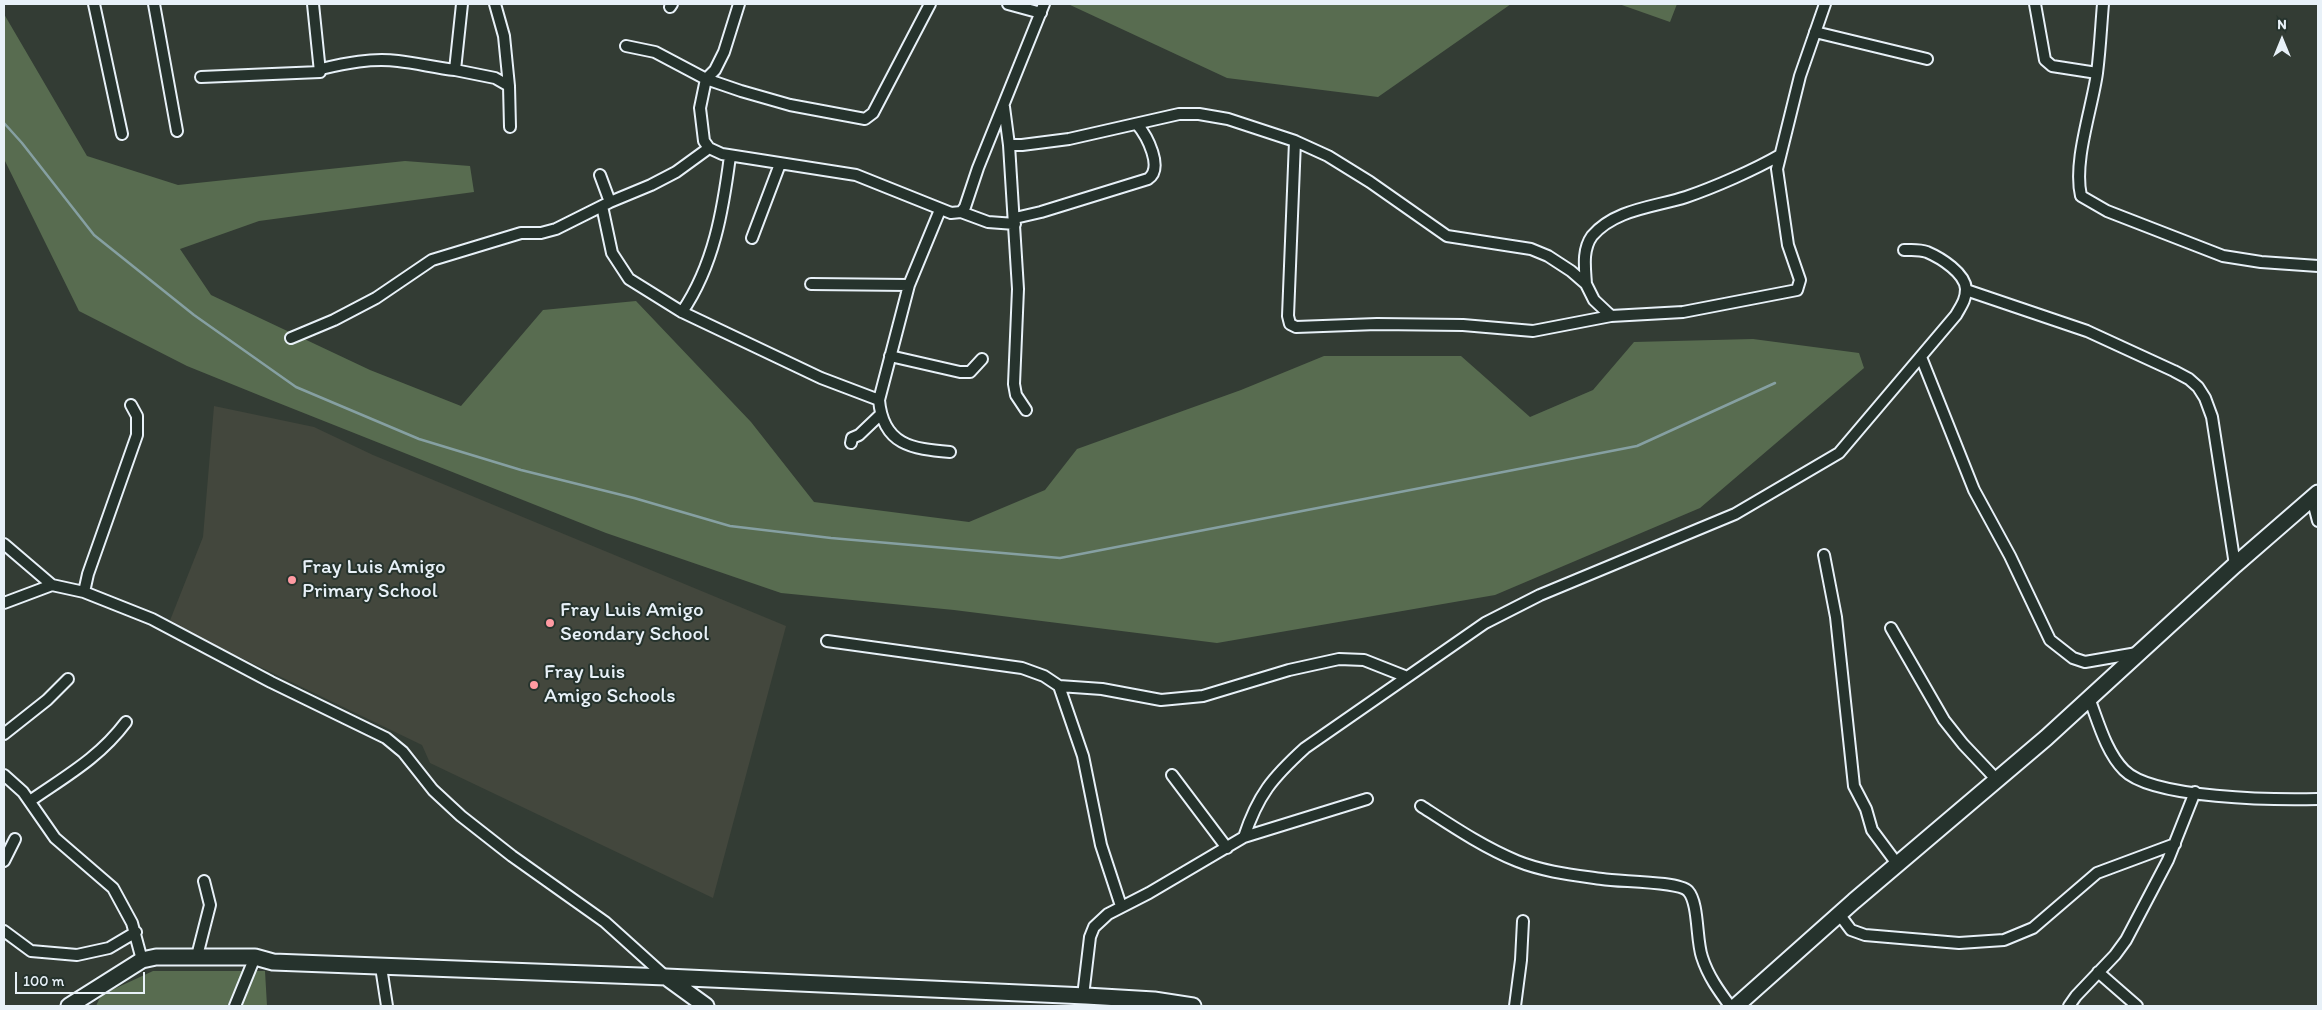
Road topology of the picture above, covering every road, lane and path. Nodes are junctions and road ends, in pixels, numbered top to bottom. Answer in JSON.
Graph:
{"nodes":[{"id":1,"x":94,"y":4,"type":"edge"},
{"id":2,"x":154,"y":4,"type":"edge"},
{"id":3,"x":313,"y":4,"type":"edge"},
{"id":4,"x":462,"y":4,"type":"edge"},
{"id":5,"x":495,"y":4,"type":"edge"},
{"id":6,"x":739,"y":4,"type":"edge"},
{"id":7,"x":930,"y":4,"type":"edge"},
{"id":8,"x":1008,"y":4,"type":"edge"},
{"id":9,"x":1825,"y":4,"type":"edge"},
{"id":10,"x":2035,"y":4,"type":"edge"},
{"id":11,"x":2103,"y":4,"type":"edge"},
{"id":12,"x":1043,"y":8,"type":"edge"},
{"id":13,"x":1815,"y":32,"type":"junction"},
{"id":14,"x":626,"y":46,"type":"dead end"},
{"id":15,"x":1927,"y":60,"type":"dead end"},
{"id":16,"x":321,"y":69,"type":"junction"},
{"id":17,"x":455,"y":70,"type":"junction"},
{"id":18,"x":2097,"y":73,"type":"junction"},
{"id":19,"x":202,"y":77,"type":"dead end"},
{"id":20,"x":706,"y":79,"type":"junction"},
{"id":21,"x":509,"y":86,"type":"junction"},
{"id":22,"x":1004,"y":107,"type":"junction"},
{"id":23,"x":1137,"y":124,"type":"junction"},
{"id":24,"x":510,"y":128,"type":"dead end"},
{"id":25,"x":177,"y":131,"type":"dead end"},
{"id":26,"x":122,"y":134,"type":"dead end"},
{"id":27,"x":1295,"y":141,"type":"junction"},
{"id":28,"x":1009,"y":145,"type":"junction"},
{"id":29,"x":709,"y":148,"type":"junction"},
{"id":30,"x":1780,"y":155,"type":"junction"},
{"id":31,"x":730,"y":156,"type":"junction"},
{"id":32,"x":780,"y":164,"type":"junction"},
{"id":33,"x":600,"y":175,"type":"dead end"},
{"id":34,"x":606,"y":204,"type":"junction"},
{"id":35,"x":940,"y":210,"type":"junction"},
{"id":36,"x":960,"y":212,"type":"junction"},
{"id":37,"x":1015,"y":221,"type":"junction"},
{"id":38,"x":752,"y":238,"type":"dead end"},
{"id":39,"x":1904,"y":250,"type":"dead end"},
{"id":40,"x":2318,"y":266,"type":"edge"},
{"id":41,"x":810,"y":284,"type":"dead end"},
{"id":42,"x":1586,"y":284,"type":"junction"},
{"id":43,"x":908,"y":285,"type":"junction"},
{"id":44,"x":1966,"y":290,"type":"junction"},
{"id":45,"x":682,"y":312,"type":"junction"},
{"id":46,"x":1611,"y":316,"type":"junction"},
{"id":47,"x":291,"y":338,"type":"dead end"},
{"id":48,"x":890,"y":356,"type":"junction"},
{"id":49,"x":1921,"y":356,"type":"junction"},
{"id":50,"x":982,"y":359,"type":"dead end"},
{"id":51,"x":880,"y":400,"type":"junction"},
{"id":52,"x":131,"y":405,"type":"dead end"},
{"id":53,"x":1026,"y":410,"type":"dead end"},
{"id":54,"x":881,"y":414,"type":"junction"},
{"id":55,"x":851,"y":443,"type":"dead end"},
{"id":56,"x":950,"y":452,"type":"dead end"},
{"id":57,"x":2315,"y":496,"type":"edge"},
{"id":58,"x":2318,"y":521,"type":"edge"},
{"id":59,"x":4,"y":544,"type":"edge"},
{"id":60,"x":1824,"y":555,"type":"dead end"},
{"id":61,"x":2235,"y":565,"type":"junction"},
{"id":62,"x":52,"y":585,"type":"junction"},
{"id":63,"x":84,"y":592,"type":"junction"},
{"id":64,"x":4,"y":604,"type":"edge"},
{"id":65,"x":1891,"y":628,"type":"dead end"},
{"id":66,"x":827,"y":641,"type":"dead end"},
{"id":67,"x":2139,"y":653,"type":"junction"},
{"id":68,"x":1406,"y":678,"type":"junction"},
{"id":69,"x":68,"y":679,"type":"dead end"},
{"id":70,"x":1059,"y":686,"type":"junction"},
{"id":71,"x":2089,"y":698,"type":"junction"},
{"id":72,"x":126,"y":722,"type":"dead end"},
{"id":73,"x":4,"y":734,"type":"edge"},
{"id":74,"x":4,"y":774,"type":"edge"},
{"id":75,"x":1172,"y":775,"type":"dead end"},
{"id":76,"x":1997,"y":780,"type":"junction"},
{"id":77,"x":2194,"y":792,"type":"junction"},
{"id":78,"x":1368,"y":799,"type":"dead end"},
{"id":79,"x":2318,"y":799,"type":"edge"},
{"id":80,"x":30,"y":801,"type":"junction"},
{"id":81,"x":1422,"y":806,"type":"dead end"},
{"id":82,"x":1244,"y":837,"type":"junction"},
{"id":83,"x":15,"y":839,"type":"dead end"},
{"id":84,"x":2175,"y":844,"type":"junction"},
{"id":85,"x":1227,"y":848,"type":"junction"},
{"id":86,"x":4,"y":861,"type":"edge"},
{"id":87,"x":1898,"y":865,"type":"junction"},
{"id":88,"x":204,"y":881,"type":"dead end"},
{"id":89,"x":1121,"y":906,"type":"junction"},
{"id":90,"x":1839,"y":914,"type":"junction"},
{"id":91,"x":1523,"y":921,"type":"dead end"},
{"id":92,"x":4,"y":931,"type":"edge"},
{"id":93,"x":136,"y":932,"type":"junction"},
{"id":94,"x":197,"y":956,"type":"junction"},
{"id":95,"x":255,"y":957,"type":"junction"},
{"id":96,"x":142,"y":960,"type":"junction"},
{"id":97,"x":273,"y":962,"type":"junction"},
{"id":98,"x":382,"y":967,"type":"junction"},
{"id":99,"x":449,"y":969,"type":"junction"},
{"id":100,"x":2098,"y":972,"type":"junction"},
{"id":101,"x":666,"y":976,"type":"junction"},
{"id":102,"x":1083,"y":996,"type":"junction"},
{"id":103,"x":69,"y":1006,"type":"edge"},
{"id":104,"x":235,"y":1006,"type":"edge"},
{"id":105,"x":387,"y":1006,"type":"edge"},
{"id":106,"x":706,"y":1006,"type":"edge"},
{"id":107,"x":1193,"y":1006,"type":"edge"},
{"id":108,"x":1515,"y":1006,"type":"edge"},
{"id":109,"x":1730,"y":1006,"type":"edge"},
{"id":110,"x":1737,"y":1006,"type":"edge"},
{"id":111,"x":2069,"y":1006,"type":"edge"},
{"id":112,"x":2136,"y":1006,"type":"edge"}],
"edges":[{"from":1,"to":26,"type":"street"},
{"from":2,"to":25,"type":"street"},
{"from":3,"to":16,"type":"street"},
{"from":4,"to":17,"type":"street"},
{"from":5,"to":21,"type":"street"},
{"from":6,"to":20,"type":"street"},
{"from":7,"to":20,"type":"street"},
{"from":8,"to":12,"type":"street"},
{"from":9,"to":13,"type":"street"},
{"from":10,"to":18,"type":"street"},
{"from":11,"to":18,"type":"street"},
{"from":12,"to":22,"type":"street"},
{"from":13,"to":15,"type":"street"},
{"from":13,"to":30,"type":"street"},
{"from":14,"to":20,"type":"street"},
{"from":16,"to":17,"type":"street"},
{"from":16,"to":19,"type":"street"},
{"from":17,"to":21,"type":"street"},
{"from":18,"to":40,"type":"street"},
{"from":20,"to":29,"type":"street"},
{"from":21,"to":24,"type":"street"},
{"from":22,"to":28,"type":"street"},
{"from":22,"to":36,"type":"street"},
{"from":23,"to":27,"type":"street"},
{"from":23,"to":28,"type":"street"},
{"from":23,"to":37,"type":"street"},
{"from":27,"to":42,"type":"street"},
{"from":27,"to":46,"type":"street"},
{"from":28,"to":37,"type":"street"},
{"from":29,"to":31,"type":"street"},
{"from":29,"to":34,"type":"street"},
{"from":30,"to":42,"type":"street"},
{"from":30,"to":46,"type":"street"},
{"from":31,"to":32,"type":"street"},
{"from":31,"to":45,"type":"street"},
{"from":32,"to":35,"type":"street"},
{"from":32,"to":38,"type":"street"},
{"from":33,"to":34,"type":"street"},
{"from":34,"to":45,"type":"street"},
{"from":34,"to":47,"type":"street"},
{"from":35,"to":36,"type":"street"},
{"from":35,"to":43,"type":"street"},
{"from":36,"to":37,"type":"street"},
{"from":37,"to":53,"type":"street"},
{"from":39,"to":44,"type":"street"},
{"from":41,"to":43,"type":"street"},
{"from":42,"to":46,"type":"street"},
{"from":43,"to":48,"type":"street"},
{"from":44,"to":49,"type":"street"},
{"from":44,"to":61,"type":"street"},
{"from":45,"to":51,"type":"street"},
{"from":48,"to":50,"type":"street"},
{"from":48,"to":51,"type":"street"},
{"from":49,"to":67,"type":"street"},
{"from":49,"to":68,"type":"street"},
{"from":51,"to":54,"type":"street"},
{"from":52,"to":63,"type":"street"},
{"from":54,"to":55,"type":"street"},
{"from":54,"to":56,"type":"street"},
{"from":57,"to":58,"type":"street"},
{"from":57,"to":61,"type":"street"},
{"from":59,"to":62,"type":"street"},
{"from":60,"to":87,"type":"street"},
{"from":61,"to":67,"type":"street"},
{"from":62,"to":63,"type":"street"},
{"from":62,"to":64,"type":"street"},
{"from":63,"to":101,"type":"street"},
{"from":65,"to":76,"type":"street"},
{"from":66,"to":70,"type":"street"},
{"from":67,"to":71,"type":"street"},
{"from":68,"to":70,"type":"street"},
{"from":68,"to":82,"type":"street"},
{"from":69,"to":73,"type":"street"},
{"from":70,"to":89,"type":"street"},
{"from":71,"to":76,"type":"street"},
{"from":71,"to":77,"type":"street"},
{"from":72,"to":80,"type":"street"},
{"from":74,"to":80,"type":"street"},
{"from":75,"to":85,"type":"street"},
{"from":76,"to":87,"type":"street"},
{"from":77,"to":79,"type":"street"},
{"from":77,"to":84,"type":"street"},
{"from":78,"to":82,"type":"street"},
{"from":80,"to":93,"type":"street"},
{"from":81,"to":109,"type":"street"},
{"from":82,"to":85,"type":"street"},
{"from":83,"to":86,"type":"street"},
{"from":84,"to":90,"type":"street"},
{"from":84,"to":100,"type":"street"},
{"from":85,"to":89,"type":"street"},
{"from":87,"to":90,"type":"street"},
{"from":88,"to":94,"type":"street"},
{"from":89,"to":102,"type":"street"},
{"from":90,"to":110,"type":"street"},
{"from":91,"to":108,"type":"street"},
{"from":92,"to":93,"type":"street"},
{"from":93,"to":96,"type":"street"},
{"from":94,"to":95,"type":"street"},
{"from":94,"to":96,"type":"street"},
{"from":95,"to":97,"type":"street"},
{"from":95,"to":104,"type":"street"},
{"from":96,"to":103,"type":"street"},
{"from":97,"to":98,"type":"street"},
{"from":97,"to":99,"type":"street"},
{"from":98,"to":99,"type":"street"},
{"from":98,"to":105,"type":"street"},
{"from":99,"to":101,"type":"street"},
{"from":100,"to":111,"type":"street"},
{"from":100,"to":112,"type":"street"},
{"from":101,"to":102,"type":"street"},
{"from":101,"to":106,"type":"street"},
{"from":102,"to":107,"type":"street"}]}
